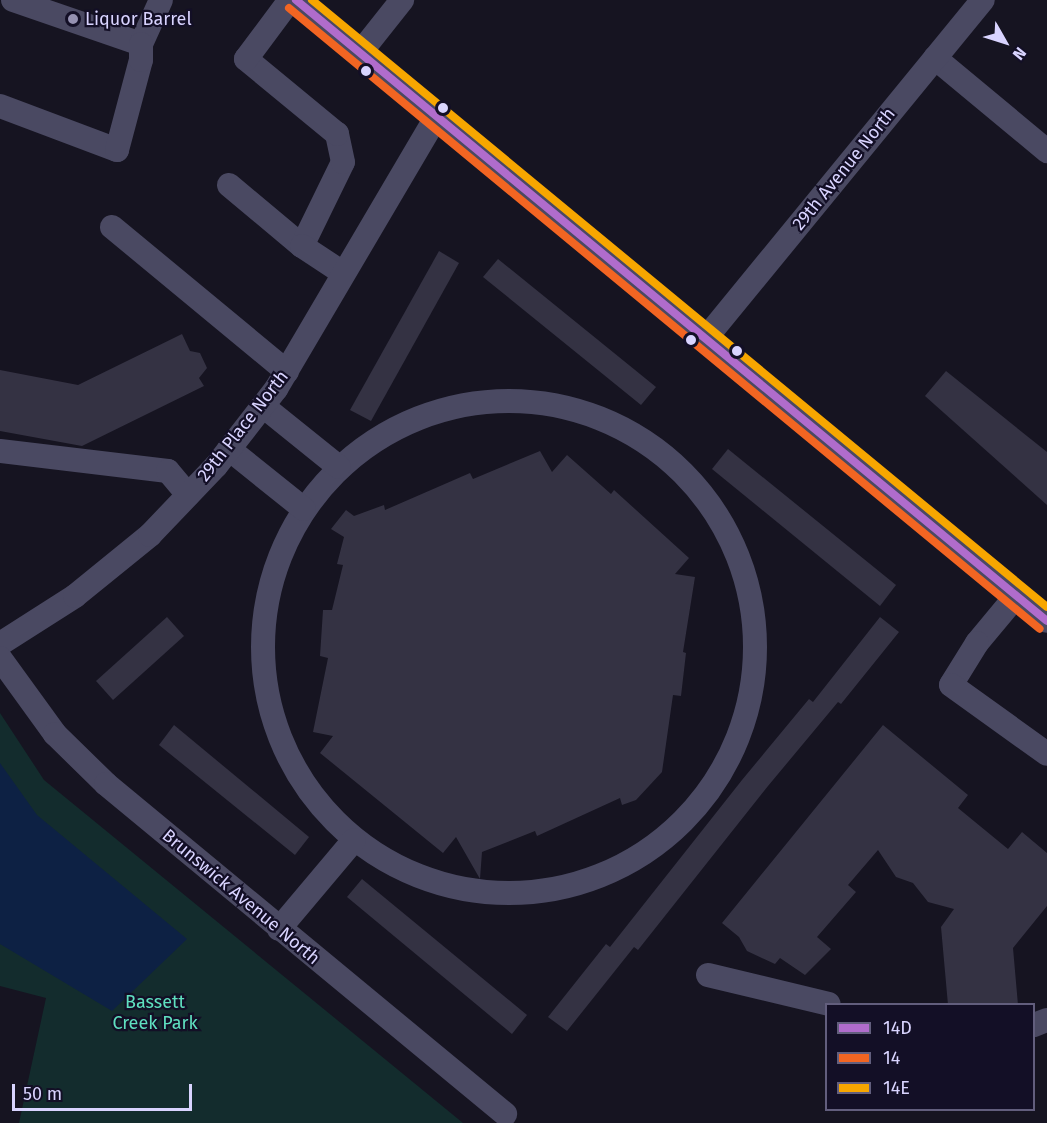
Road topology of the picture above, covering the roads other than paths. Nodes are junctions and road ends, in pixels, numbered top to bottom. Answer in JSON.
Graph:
{"nodes":[{"id":1,"x":13,"y":0,"type":"edge"},
{"id":2,"x":161,"y":0,"type":"edge"},
{"id":3,"x":290,"y":0,"type":"edge"},
{"id":4,"x":402,"y":0,"type":"edge"},
{"id":5,"x":983,"y":0,"type":"edge"},
{"id":6,"x":310,"y":4,"type":"edge"},
{"id":7,"x":141,"y":44,"type":"junction"},
{"id":8,"x":360,"y":53,"type":"junction"},
{"id":9,"x":935,"y":58,"type":"junction"},
{"id":10,"x":0,"y":106,"type":"edge"},
{"id":11,"x":437,"y":116,"type":"junction"},
{"id":12,"x":1047,"y":151,"type":"edge"},
{"id":13,"x":229,"y":184,"type":"dead end"},
{"id":14,"x":112,"y":228,"type":"dead end"},
{"id":15,"x":302,"y":246,"type":"junction"},
{"id":16,"x":343,"y":273,"type":"junction"},
{"id":17,"x":706,"y":338,"type":"junction"},
{"id":18,"x":286,"y":372,"type":"junction"},
{"id":19,"x":263,"y":406,"type":"junction"},
{"id":20,"x":229,"y":449,"type":"junction"},
{"id":21,"x":0,"y":451,"type":"edge"},
{"id":22,"x":339,"y":467,"type":"junction"},
{"id":23,"x":188,"y":495,"type":"junction"},
{"id":24,"x":304,"y":509,"type":"junction"},
{"id":25,"x":1017,"y":596,"type":"junction"},
{"id":26,"x":1047,"y":621,"type":"edge"},
{"id":27,"x":0,"y":644,"type":"edge"},
{"id":28,"x":0,"y":658,"type":"edge"},
{"id":29,"x":1047,"y":754,"type":"edge"},
{"id":30,"x":354,"y":840,"type":"junction"},
{"id":31,"x":279,"y":929,"type":"junction"},
{"id":32,"x":708,"y":975,"type":"dead end"},
{"id":33,"x":825,"y":1004,"type":"edge"},
{"id":34,"x":505,"y":1114,"type":"dead end"}],
"edges":[{"from":1,"to":7,"type":"street"},
{"from":2,"to":7,"type":"street"},
{"from":3,"to":15,"type":"street"},
{"from":4,"to":8,"type":"street"},
{"from":5,"to":9,"type":"street","name":"29th Avenue North"},
{"from":6,"to":8,"type":"street"},
{"from":7,"to":10,"type":"street"},
{"from":8,"to":11,"type":"street"},
{"from":9,"to":12,"type":"street"},
{"from":9,"to":17,"type":"street","name":"29th Avenue North"},
{"from":11,"to":16,"type":"street","name":"29th Place North"},
{"from":11,"to":17,"type":"street"},
{"from":13,"to":15,"type":"street"},
{"from":14,"to":18,"type":"street"},
{"from":15,"to":16,"type":"street"},
{"from":16,"to":18,"type":"street","name":"29th Place North"},
{"from":17,"to":25,"type":"street"},
{"from":18,"to":19,"type":"street","name":"29th Place North"},
{"from":19,"to":20,"type":"street","name":"29th Place North"},
{"from":19,"to":22,"type":"street"},
{"from":20,"to":23,"type":"street","name":"29th Place North"},
{"from":20,"to":24,"type":"street"},
{"from":21,"to":23,"type":"street"},
{"from":22,"to":24,"type":"street"},
{"from":22,"to":30,"type":"street"},
{"from":23,"to":27,"type":"street","name":"29th Place North"},
{"from":24,"to":30,"type":"street"},
{"from":25,"to":26,"type":"street"},
{"from":25,"to":29,"type":"street"},
{"from":28,"to":31,"type":"street","name":"Brunswick Avenue North"},
{"from":30,"to":31,"type":"street"},
{"from":31,"to":34,"type":"street","name":"Brunswick Avenue North"},
{"from":32,"to":33,"type":"street"}]}
